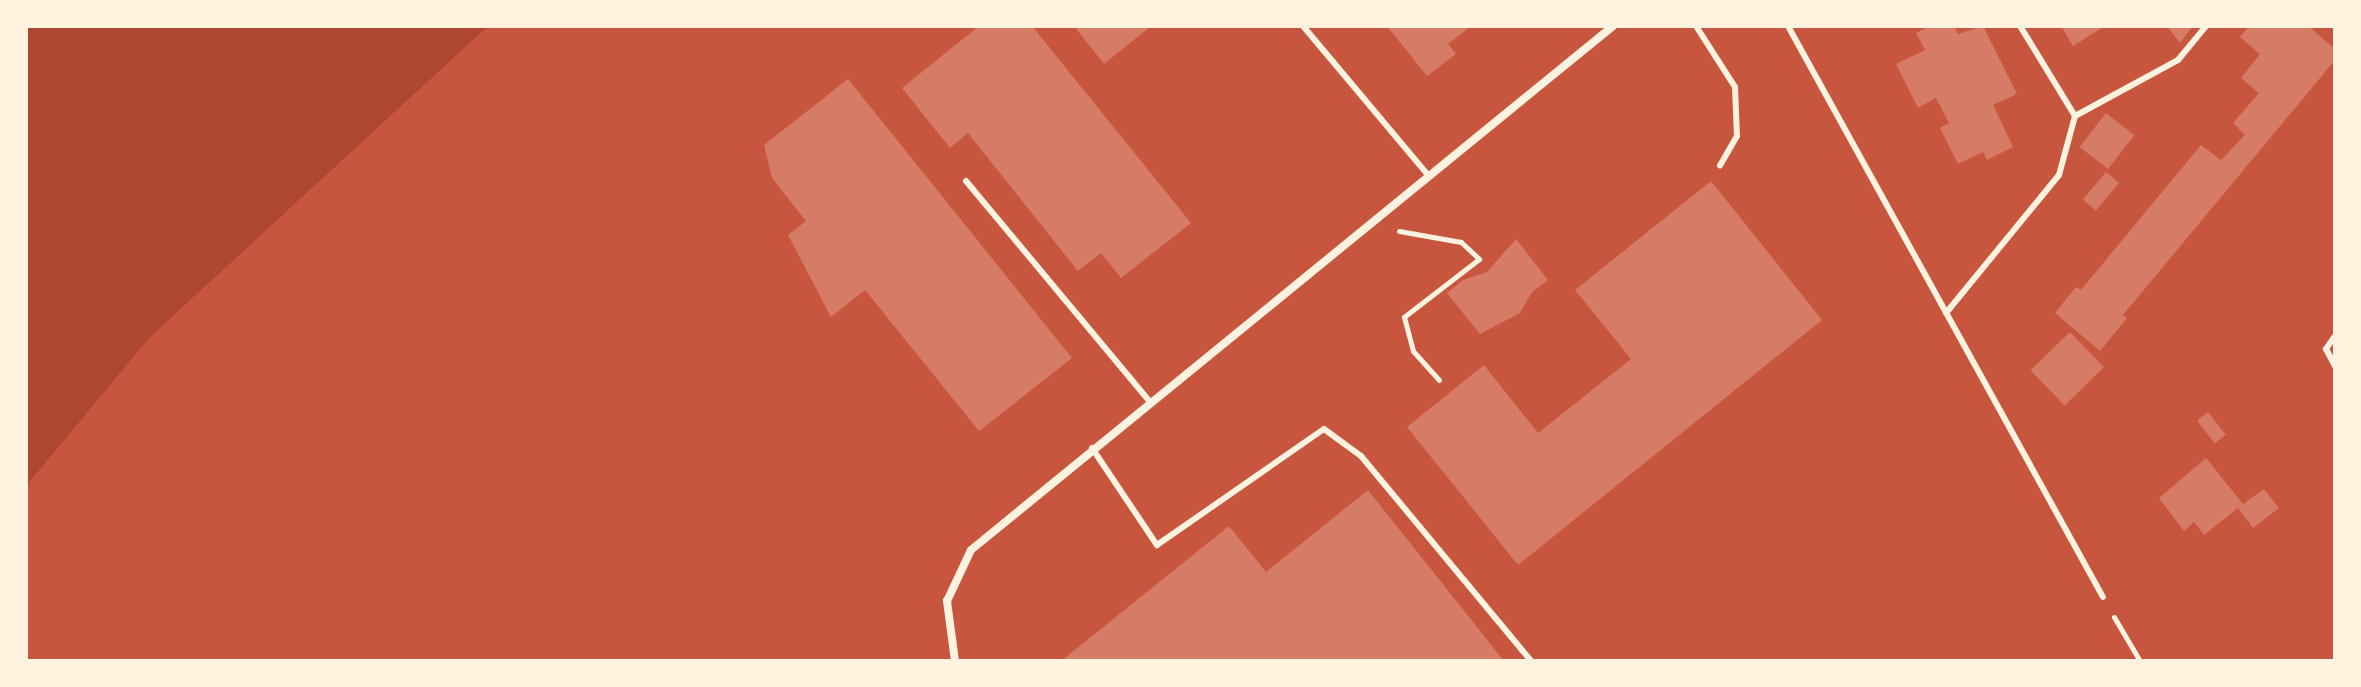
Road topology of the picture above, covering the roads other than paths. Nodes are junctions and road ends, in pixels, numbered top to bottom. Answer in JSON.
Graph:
{"nodes":[{"id":1,"x":1303,"y":26,"type":"edge"},
{"id":2,"x":1613,"y":26,"type":"edge"},
{"id":3,"x":1696,"y":26,"type":"edge"},
{"id":4,"x":1788,"y":26,"type":"edge"},
{"id":5,"x":2020,"y":26,"type":"edge"},
{"id":6,"x":2206,"y":26,"type":"edge"},
{"id":7,"x":2075,"y":116,"type":"junction"},
{"id":8,"x":1720,"y":166,"type":"dead end"},
{"id":9,"x":1428,"y":175,"type":"junction"},
{"id":10,"x":966,"y":181,"type":"dead end"},
{"id":11,"x":1946,"y":313,"type":"junction"},
{"id":12,"x":2335,"y":336,"type":"edge"},
{"id":13,"x":2335,"y":366,"type":"edge"},
{"id":14,"x":1149,"y":401,"type":"junction"},
{"id":15,"x":1092,"y":448,"type":"junction"},
{"id":16,"x":2103,"y":597,"type":"road end"},
{"id":17,"x":955,"y":661,"type":"edge"},
{"id":18,"x":1531,"y":661,"type":"edge"}],
"edges":[{"from":1,"to":9,"type":"lane"},
{"from":2,"to":9,"type":"street"},
{"from":3,"to":8,"type":"lane"},
{"from":4,"to":11,"type":"lane"},
{"from":5,"to":7,"type":"lane"},
{"from":6,"to":7,"type":"lane"},
{"from":7,"to":11,"type":"lane"},
{"from":9,"to":14,"type":"street"},
{"from":10,"to":14,"type":"lane"},
{"from":11,"to":16,"type":"lane"},
{"from":12,"to":13,"type":"lane"},
{"from":14,"to":15,"type":"street"},
{"from":15,"to":17,"type":"street"},
{"from":15,"to":18,"type":"lane"}]}
